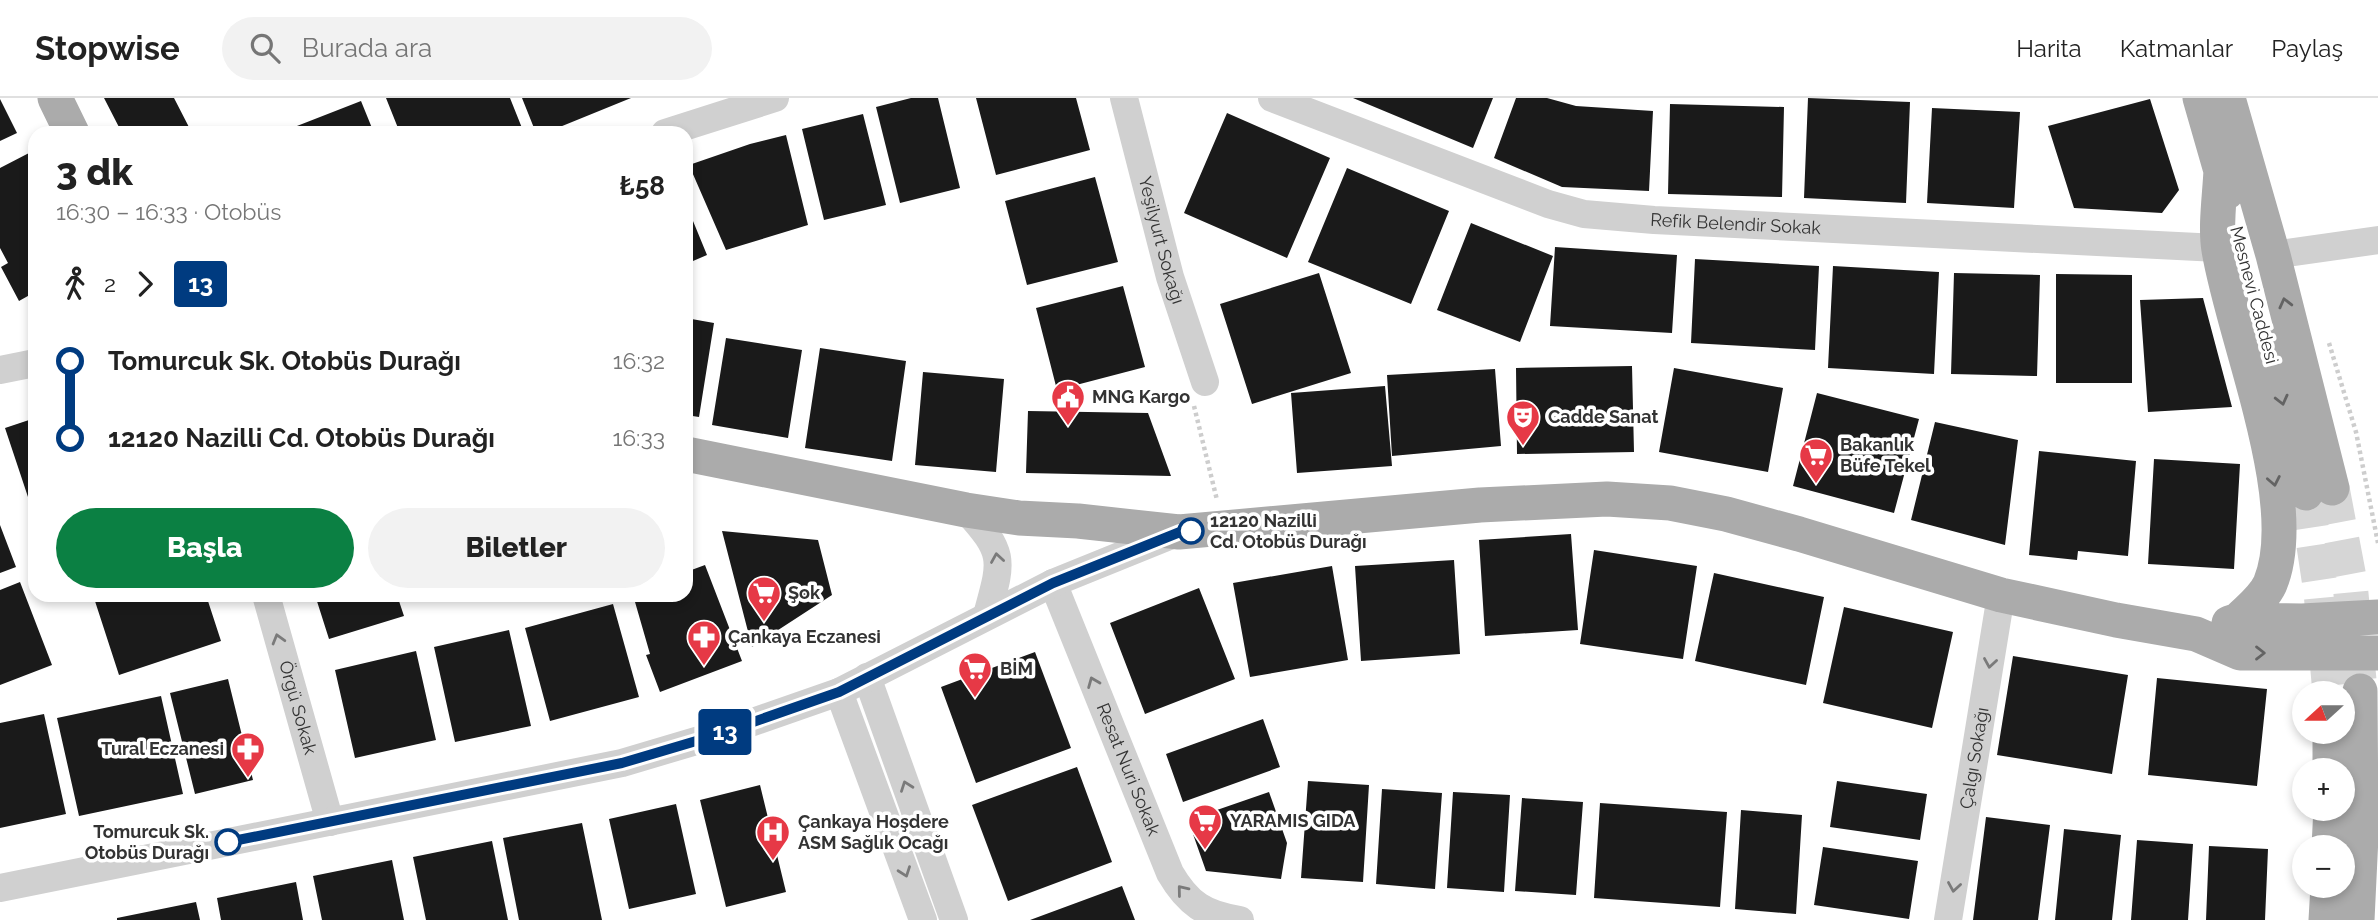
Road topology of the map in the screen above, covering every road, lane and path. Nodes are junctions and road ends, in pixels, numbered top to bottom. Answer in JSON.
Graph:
{"nodes":[{"id":1,"x":55,"y":98,"type":"edge"},
{"id":2,"x":775,"y":98,"type":"edge"},
{"id":3,"x":1124,"y":98,"type":"edge"},
{"id":4,"x":1272,"y":98,"type":"edge"},
{"id":5,"x":2200,"y":98,"type":"edge"},
{"id":6,"x":2228,"y":98,"type":"edge"},
{"id":7,"x":69,"y":126,"type":"edge"},
{"id":8,"x":687,"y":126,"type":"edge"},
{"id":9,"x":2221,"y":170,"type":"junction"},
{"id":10,"x":2378,"y":240,"type":"edge"},
{"id":11,"x":2218,"y":248,"type":"junction"},
{"id":12,"x":2286,"y":254,"type":"junction"},
{"id":13,"x":28,"y":364,"type":"edge"},
{"id":14,"x":0,"y":370,"type":"edge"},
{"id":15,"x":1199,"y":392,"type":"joint"},
{"id":16,"x":693,"y":455,"type":"edge"},
{"id":17,"x":966,"y":510,"type":"junction"},
{"id":18,"x":1226,"y":528,"type":"junction"},
{"id":19,"x":1180,"y":532,"type":"junction"},
{"id":20,"x":1053,"y":583,"type":"junction"},
{"id":21,"x":2001,"y":595,"type":"junction"},
{"id":22,"x":268,"y":602,"type":"edge"},
{"id":23,"x":986,"y":615,"type":"junction"},
{"id":24,"x":2366,"y":617,"type":"edge"},
{"id":25,"x":2238,"y":620,"type":"junction"},
{"id":26,"x":2196,"y":634,"type":"junction"},
{"id":27,"x":2378,"y":653,"type":"edge"},
{"id":28,"x":867,"y":677,"type":"junction"},
{"id":29,"x":2360,"y":691,"type":"tunnel mouth"},
{"id":30,"x":839,"y":692,"type":"junction"},
{"id":31,"x":330,"y":822,"type":"junction"},
{"id":32,"x":0,"y":888,"type":"edge"},
{"id":33,"x":2327,"y":898,"type":"edge"},
{"id":34,"x":923,"y":920,"type":"edge"},
{"id":35,"x":954,"y":920,"type":"edge"},
{"id":36,"x":1240,"y":920,"type":"edge"},
{"id":37,"x":1948,"y":920,"type":"edge"},
{"id":38,"x":2326,"y":920,"type":"edge"},
{"id":39,"x":2357,"y":920,"type":"edge"}],
"edges":[{"from":1,"to":7,"type":"main road"},
{"from":2,"to":8,"type":"street"},
{"from":3,"to":15,"type":"street","name":"Yeşilyurt Sokağı"},
{"from":4,"to":11,"type":"street","name":"Refik Belendir Sokak"},
{"from":5,"to":9,"type":"main road","name":"Mesnevi Caddesi"},
{"from":6,"to":12,"type":"main road","name":"Mesnevi Caddesi"},
{"from":9,"to":11,"type":"main road"},
{"from":9,"to":12,"type":"main road","name":"Mesnevi Caddesi","one_way":true},
{"from":10,"to":12,"type":"street"},
{"from":11,"to":25,"type":"main road","one_way":true},
{"from":13,"to":14,"type":"street"},
{"from":15,"to":18,"type":"path"},
{"from":16,"to":17,"type":"main road"},
{"from":17,"to":19,"type":"main road"},
{"from":23,"to":17,"type":"street","one_way":true},
{"from":18,"to":19,"type":"main road"},
{"from":18,"to":21,"type":"main road"},
{"from":19,"to":20,"type":"street"},
{"from":20,"to":23,"type":"street"},
{"from":36,"to":20,"type":"street","name":"Resat Nuri Sokak","one_way":true},
{"from":21,"to":26,"type":"main road"},
{"from":21,"to":37,"type":"street","name":"Çalgı Sokağı","one_way":true},
{"from":31,"to":22,"type":"street","name":"Örgü Sokak","one_way":true},
{"from":23,"to":28,"type":"street"},
{"from":24,"to":25,"type":"main road"},
{"from":25,"to":26,"type":"main road"},
{"from":26,"to":27,"type":"main road","one_way":true},
{"from":28,"to":30,"type":"street"},
{"from":35,"to":28,"type":"street","one_way":true},
{"from":29,"to":39,"type":"main road"},
{"from":30,"to":31,"type":"street"},
{"from":30,"to":34,"type":"street","one_way":true},
{"from":31,"to":32,"type":"street"},
{"from":33,"to":38,"type":"main road"}]}
